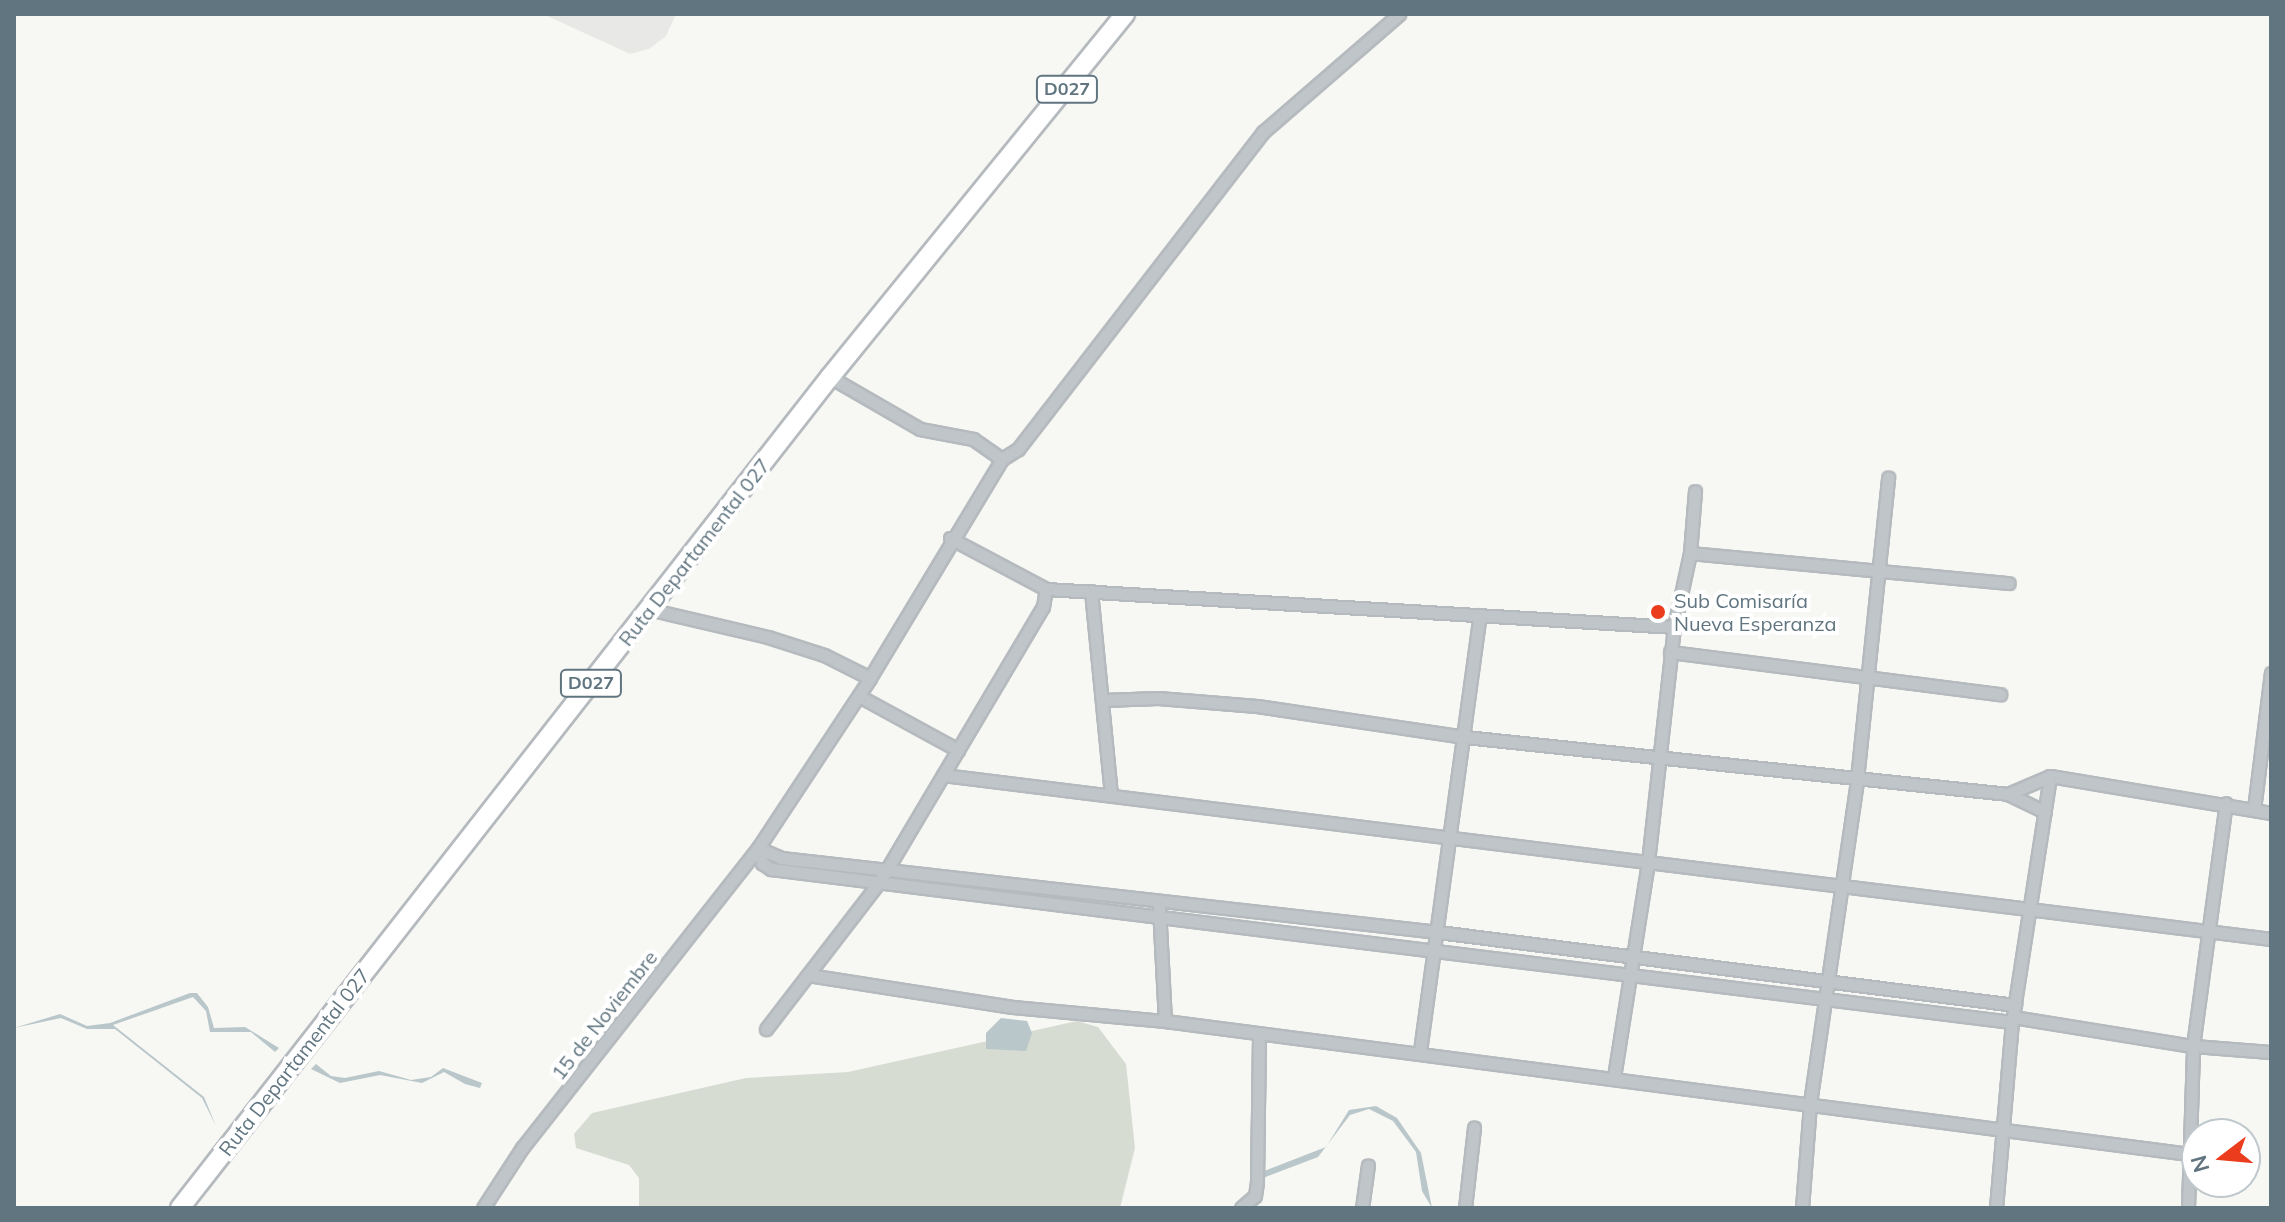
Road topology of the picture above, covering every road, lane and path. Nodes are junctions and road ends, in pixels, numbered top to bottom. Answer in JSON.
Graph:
{"nodes":[{"id":1,"x":1125,"y":14,"type":"edge"},
{"id":2,"x":1399,"y":14,"type":"edge"},
{"id":3,"x":830,"y":377,"type":"junction"},
{"id":4,"x":1002,"y":459,"type":"junction"},
{"id":5,"x":1888,"y":478,"type":"dead end"},
{"id":6,"x":1695,"y":491,"type":"dead end"},
{"id":7,"x":950,"y":538,"type":"junction"},
{"id":8,"x":1690,"y":553,"type":"junction"},
{"id":9,"x":1877,"y":571,"type":"junction"},
{"id":10,"x":2009,"y":583,"type":"dead end"},
{"id":11,"x":1046,"y":589,"type":"junction"},
{"id":12,"x":1091,"y":591,"type":"junction"},
{"id":13,"x":649,"y":609,"type":"junction"},
{"id":14,"x":1480,"y":615,"type":"junction"},
{"id":15,"x":1674,"y":627,"type":"junction"},
{"id":16,"x":1670,"y":652,"type":"junction"},
{"id":17,"x":2271,"y":673,"type":"edge"},
{"id":18,"x":1867,"y":677,"type":"junction"},
{"id":19,"x":870,"y":678,"type":"junction"},
{"id":20,"x":2000,"y":694,"type":"dead end"},
{"id":21,"x":859,"y":696,"type":"junction"},
{"id":22,"x":1103,"y":700,"type":"junction"},
{"id":23,"x":2269,"y":702,"type":"edge"},
{"id":24,"x":1465,"y":737,"type":"junction"},
{"id":25,"x":958,"y":750,"type":"junction"},
{"id":26,"x":1656,"y":757,"type":"junction"},
{"id":27,"x":943,"y":775,"type":"junction"},
{"id":28,"x":2050,"y":776,"type":"junction"},
{"id":29,"x":1857,"y":779,"type":"junction"},
{"id":30,"x":2008,"y":794,"type":"junction"},
{"id":31,"x":1111,"y":795,"type":"junction"},
{"id":32,"x":2226,"y":803,"type":"junction"},
{"id":33,"x":2254,"y":809,"type":"junction"},
{"id":34,"x":2045,"y":812,"type":"junction"},
{"id":35,"x":2271,"y":813,"type":"edge"},
{"id":36,"x":1453,"y":838,"type":"junction"},
{"id":37,"x":758,"y":848,"type":"junction"},
{"id":38,"x":1648,"y":862,"type":"junction"},
{"id":39,"x":887,"y":869,"type":"junction"},
{"id":40,"x":880,"y":881,"type":"junction"},
{"id":41,"x":1841,"y":884,"type":"junction"},
{"id":42,"x":1160,"y":899,"type":"junction"},
{"id":43,"x":2030,"y":910,"type":"junction"},
{"id":44,"x":1158,"y":914,"type":"junction"},
{"id":45,"x":2207,"y":931,"type":"junction"},
{"id":46,"x":1438,"y":932,"type":"junction"},
{"id":47,"x":2271,"y":939,"type":"edge"},
{"id":48,"x":1436,"y":951,"type":"junction"},
{"id":49,"x":1632,"y":956,"type":"junction"},
{"id":50,"x":1629,"y":974,"type":"junction"},
{"id":51,"x":808,"y":975,"type":"junction"},
{"id":52,"x":1827,"y":980,"type":"junction"},
{"id":53,"x":1824,"y":998,"type":"junction"},
{"id":54,"x":2013,"y":1014,"type":"junction"},
{"id":55,"x":1165,"y":1021,"type":"junction"},
{"id":56,"x":766,"y":1029,"type":"dead end"},
{"id":57,"x":1259,"y":1035,"type":"junction"},
{"id":58,"x":2193,"y":1046,"type":"junction"},
{"id":59,"x":1420,"y":1051,"type":"junction"},
{"id":60,"x":2271,"y":1052,"type":"edge"},
{"id":61,"x":1614,"y":1077,"type":"junction"},
{"id":62,"x":1810,"y":1103,"type":"junction"},
{"id":63,"x":2190,"y":1118,"type":"edge"},
{"id":64,"x":1474,"y":1128,"type":"dead end"},
{"id":65,"x":2000,"y":1129,"type":"junction"},
{"id":66,"x":2181,"y":1153,"type":"edge"},
{"id":67,"x":1368,"y":1165,"type":"dead end"},
{"id":68,"x":1254,"y":1202,"type":"edge"},
{"id":69,"x":180,"y":1208,"type":"edge"},
{"id":70,"x":483,"y":1208,"type":"edge"},
{"id":71,"x":1241,"y":1208,"type":"edge"},
{"id":72,"x":1362,"y":1208,"type":"edge"},
{"id":73,"x":1465,"y":1208,"type":"edge"},
{"id":74,"x":1802,"y":1208,"type":"edge"},
{"id":75,"x":1996,"y":1208,"type":"edge"}],
"edges":[{"from":1,"to":3,"type":"main road","name":"Ruta Departamental 027","number":"D027"},
{"from":2,"to":4,"type":"street","name":"15 de Noviembre"},
{"from":3,"to":4,"type":"street"},
{"from":3,"to":13,"type":"main road","name":"Ruta Departamental 027","number":"D027"},
{"from":4,"to":7,"type":"street","name":"15 de Noviembre"},
{"from":5,"to":9,"type":"street"},
{"from":6,"to":8,"type":"street"},
{"from":7,"to":11,"type":"street"},
{"from":7,"to":19,"type":"street","name":"15 de Noviembre"},
{"from":8,"to":9,"type":"street"},
{"from":8,"to":15,"type":"street"},
{"from":9,"to":10,"type":"street"},
{"from":9,"to":18,"type":"street"},
{"from":11,"to":12,"type":"street"},
{"from":11,"to":25,"type":"street"},
{"from":12,"to":14,"type":"street"},
{"from":12,"to":22,"type":"street"},
{"from":13,"to":19,"type":"street"},
{"from":13,"to":69,"type":"main road","name":"Ruta Departamental 027","number":"D027"},
{"from":14,"to":15,"type":"street"},
{"from":14,"to":24,"type":"street"},
{"from":15,"to":16,"type":"street"},
{"from":16,"to":18,"type":"street"},
{"from":16,"to":26,"type":"street"},
{"from":17,"to":23,"type":"street"},
{"from":18,"to":20,"type":"street"},
{"from":18,"to":29,"type":"street"},
{"from":19,"to":21,"type":"street","name":"15 de Noviembre"},
{"from":21,"to":25,"type":"street"},
{"from":21,"to":37,"type":"street","name":"15 de Noviembre"},
{"from":22,"to":24,"type":"street"},
{"from":22,"to":31,"type":"street"},
{"from":23,"to":33,"type":"street"},
{"from":24,"to":26,"type":"street"},
{"from":24,"to":36,"type":"street"},
{"from":25,"to":27,"type":"street"},
{"from":26,"to":29,"type":"street"},
{"from":26,"to":38,"type":"street"},
{"from":27,"to":31,"type":"street"},
{"from":27,"to":39,"type":"street"},
{"from":28,"to":30,"type":"street"},
{"from":28,"to":32,"type":"street"},
{"from":28,"to":34,"type":"street"},
{"from":29,"to":30,"type":"street"},
{"from":29,"to":41,"type":"street"},
{"from":30,"to":34,"type":"street"},
{"from":31,"to":36,"type":"street"},
{"from":32,"to":33,"type":"street"},
{"from":32,"to":45,"type":"street"},
{"from":33,"to":35,"type":"street"},
{"from":34,"to":43,"type":"street"},
{"from":36,"to":38,"type":"street"},
{"from":36,"to":46,"type":"street"},
{"from":37,"to":39,"type":"street"},
{"from":37,"to":40,"type":"street"},
{"from":37,"to":70,"type":"street","name":"15 de Noviembre"},
{"from":38,"to":41,"type":"street"},
{"from":38,"to":49,"type":"street"},
{"from":39,"to":40,"type":"street"},
{"from":39,"to":42,"type":"street"},
{"from":40,"to":44,"type":"street"},
{"from":40,"to":51,"type":"street"},
{"from":41,"to":43,"type":"street"},
{"from":41,"to":52,"type":"street"},
{"from":42,"to":44,"type":"street"},
{"from":42,"to":46,"type":"street"},
{"from":43,"to":45,"type":"street"},
{"from":43,"to":54,"type":"street"},
{"from":44,"to":48,"type":"street"},
{"from":44,"to":55,"type":"street"},
{"from":45,"to":47,"type":"street"},
{"from":45,"to":58,"type":"street"},
{"from":46,"to":48,"type":"street"},
{"from":46,"to":49,"type":"street"},
{"from":48,"to":50,"type":"street"},
{"from":48,"to":59,"type":"street"},
{"from":49,"to":50,"type":"street"},
{"from":49,"to":52,"type":"street"},
{"from":50,"to":53,"type":"street"},
{"from":50,"to":61,"type":"street"},
{"from":51,"to":55,"type":"street"},
{"from":51,"to":56,"type":"street"},
{"from":52,"to":53,"type":"street"},
{"from":52,"to":54,"type":"street"},
{"from":53,"to":54,"type":"street"},
{"from":53,"to":62,"type":"street"},
{"from":54,"to":58,"type":"street"},
{"from":54,"to":65,"type":"street"},
{"from":55,"to":57,"type":"street"},
{"from":57,"to":59,"type":"street"},
{"from":57,"to":68,"type":"street"},
{"from":58,"to":60,"type":"street"},
{"from":58,"to":63,"type":"street"},
{"from":59,"to":61,"type":"street"},
{"from":61,"to":62,"type":"street"},
{"from":62,"to":65,"type":"street"},
{"from":62,"to":74,"type":"street"},
{"from":64,"to":73,"type":"street"},
{"from":65,"to":66,"type":"street"},
{"from":65,"to":75,"type":"street"},
{"from":67,"to":72,"type":"street"},
{"from":68,"to":71,"type":"street"}]}
